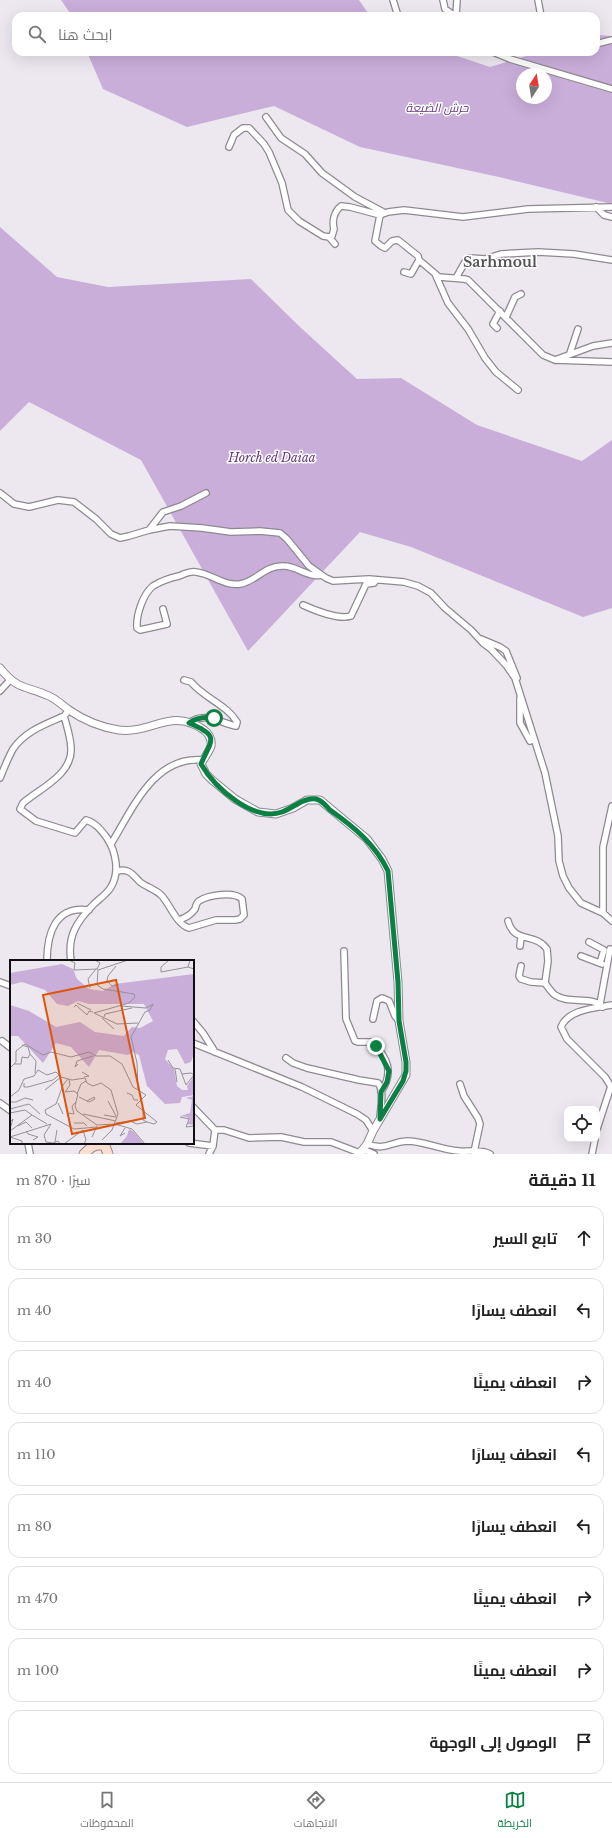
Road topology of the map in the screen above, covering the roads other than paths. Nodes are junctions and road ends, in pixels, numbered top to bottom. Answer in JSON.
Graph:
{"nodes":[{"id":1,"x":393,"y":0,"type":"edge"},
{"id":2,"x":443,"y":0,"type":"edge"},
{"id":3,"x":457,"y":0,"type":"edge"},
{"id":4,"x":538,"y":0,"type":"edge"},
{"id":5,"x":397,"y":12,"type":"edge"},
{"id":6,"x":450,"y":12,"type":"edge"},
{"id":7,"x":456,"y":12,"type":"edge"},
{"id":8,"x":540,"y":12,"type":"edge"},
{"id":9,"x":612,"y":40,"type":"edge"},
{"id":10,"x":600,"y":43,"type":"edge"},
{"id":11,"x":503,"y":56,"type":"edge"},
{"id":12,"x":612,"y":88,"type":"edge"},
{"id":13,"x":266,"y":117,"type":"dead end"},
{"id":14,"x":229,"y":146,"type":"dead end"},
{"id":15,"x":596,"y":207,"type":"junction"},
{"id":16,"x":612,"y":207,"type":"edge"},
{"id":17,"x":382,"y":214,"type":"junction"},
{"id":18,"x":612,"y":217,"type":"edge"},
{"id":19,"x":329,"y":237,"type":"junction"},
{"id":20,"x":335,"y":244,"type":"dead end"},
{"id":21,"x":419,"y":260,"type":"junction"},
{"id":22,"x":612,"y":260,"type":"edge"},
{"id":23,"x":404,"y":272,"type":"dead end"},
{"id":24,"x":436,"y":275,"type":"junction"},
{"id":25,"x":456,"y":278,"type":"junction"},
{"id":26,"x":521,"y":294,"type":"dead end"},
{"id":27,"x":500,"y":311,"type":"junction"},
{"id":28,"x":506,"y":317,"type":"junction"},
{"id":29,"x":497,"y":328,"type":"dead end"},
{"id":30,"x":578,"y":329,"type":"dead end"},
{"id":31,"x":612,"y":343,"type":"edge"},
{"id":32,"x":570,"y":353,"type":"junction"},
{"id":33,"x":555,"y":360,"type":"junction"},
{"id":34,"x":612,"y":362,"type":"edge"},
{"id":35,"x":518,"y":390,"type":"dead end"},
{"id":36,"x":0,"y":493,"type":"edge"},
{"id":37,"x":206,"y":493,"type":"dead end"},
{"id":38,"x":149,"y":530,"type":"junction"},
{"id":39,"x":321,"y":575,"type":"junction"},
{"id":40,"x":376,"y":580,"type":"junction"},
{"id":41,"x":303,"y":605,"type":"dead end"},
{"id":42,"x":163,"y":610,"type":"dead end"},
{"id":43,"x":478,"y":637,"type":"junction"},
{"id":44,"x":0,"y":668,"type":"edge"},
{"id":45,"x":10,"y":680,"type":"junction"},
{"id":46,"x":184,"y":680,"type":"dead end"},
{"id":47,"x":518,"y":684,"type":"junction"},
{"id":48,"x":0,"y":691,"type":"edge"},
{"id":49,"x":521,"y":694,"type":"junction"},
{"id":50,"x":67,"y":713,"type":"junction"},
{"id":51,"x":189,"y":723,"type":"junction"},
{"id":52,"x":530,"y":741,"type":"dead end"},
{"id":53,"x":203,"y":760,"type":"junction"},
{"id":54,"x":0,"y":778,"type":"edge"},
{"id":55,"x":612,"y":806,"type":"edge"},
{"id":56,"x":111,"y":844,"type":"junction"},
{"id":57,"x":116,"y":871,"type":"junction"},
{"id":58,"x":89,"y":910,"type":"junction"},
{"id":59,"x":603,"y":913,"type":"junction"},
{"id":60,"x":179,"y":920,"type":"junction"},
{"id":61,"x":508,"y":921,"type":"dead end"},
{"id":62,"x":612,"y":921,"type":"edge"},
{"id":63,"x":521,"y":937,"type":"junction"},
{"id":64,"x":589,"y":942,"type":"dead end"},
{"id":65,"x":520,"y":946,"type":"dead end"},
{"id":66,"x":610,"y":949,"type":"dead end"},
{"id":67,"x":344,"y":951,"type":"dead end"},
{"id":68,"x":581,"y":956,"type":"dead end"},
{"id":69,"x":47,"y":960,"type":"edge"},
{"id":70,"x":71,"y":960,"type":"edge"},
{"id":71,"x":600,"y":963,"type":"junction"},
{"id":72,"x":607,"y":965,"type":"junction"},
{"id":73,"x":521,"y":966,"type":"dead end"},
{"id":74,"x":0,"y":982,"type":"edge"},
{"id":75,"x":545,"y":983,"type":"junction"},
{"id":76,"x":10,"y":986,"type":"edge"},
{"id":77,"x":612,"y":1005,"type":"edge"},
{"id":78,"x":602,"y":1006,"type":"junction"},
{"id":79,"x":373,"y":1019,"type":"dead end"},
{"id":80,"x":399,"y":1021,"type":"junction"},
{"id":81,"x":194,"y":1022,"type":"edge"},
{"id":82,"x":2,"y":1041,"type":"dead end"},
{"id":83,"x":194,"y":1043,"type":"edge"},
{"id":84,"x":10,"y":1047,"type":"edge"},
{"id":85,"x":215,"y":1052,"type":"junction"},
{"id":86,"x":286,"y":1058,"type":"dead end"},
{"id":87,"x":460,"y":1084,"type":"dead end"},
{"id":88,"x":611,"y":1087,"type":"edge"},
{"id":89,"x":381,"y":1092,"type":"junction"},
{"id":90,"x":0,"y":1103,"type":"edge"},
{"id":91,"x":194,"y":1108,"type":"edge"},
{"id":92,"x":10,"y":1110,"type":"edge"},
{"id":93,"x":380,"y":1119,"type":"junction"},
{"id":94,"x":600,"y":1120,"type":"edge"},
{"id":95,"x":215,"y":1130,"type":"junction"},
{"id":96,"x":373,"y":1131,"type":"junction"},
{"id":97,"x":594,"y":1142,"type":"edge"},
{"id":98,"x":28,"y":1144,"type":"edge"},
{"id":99,"x":194,"y":1144,"type":"edge"},
{"id":100,"x":367,"y":1144,"type":"junction"},
{"id":101,"x":213,"y":1146,"type":"junction"},
{"id":102,"x":106,"y":1149,"type":"edge"},
{"id":103,"x":474,"y":1152,"type":"junction"},
{"id":104,"x":360,"y":1153,"type":"edge"},
{"id":105,"x":30,"y":1154,"type":"edge"},
{"id":106,"x":84,"y":1154,"type":"edge"},
{"id":107,"x":209,"y":1154,"type":"edge"},
{"id":108,"x":374,"y":1154,"type":"edge"},
{"id":109,"x":490,"y":1154,"type":"edge"},
{"id":110,"x":592,"y":1154,"type":"edge"}],
"edges":[{"from":1,"to":5,"type":"street"},
{"from":2,"to":6,"type":"street"},
{"from":3,"to":7,"type":"street"},
{"from":4,"to":8,"type":"street"},
{"from":9,"to":10,"type":"street"},
{"from":11,"to":12,"type":"street"},
{"from":13,"to":17,"type":"street"},
{"from":14,"to":19,"type":"street"},
{"from":15,"to":16,"type":"street"},
{"from":15,"to":17,"type":"street"},
{"from":15,"to":18,"type":"street"},
{"from":17,"to":19,"type":"street"},
{"from":17,"to":21,"type":"street"},
{"from":19,"to":20,"type":"street"},
{"from":21,"to":23,"type":"street"},
{"from":21,"to":24,"type":"street"},
{"from":22,"to":25,"type":"street"},
{"from":24,"to":25,"type":"street"},
{"from":24,"to":35,"type":"street"},
{"from":25,"to":27,"type":"street"},
{"from":26,"to":28,"type":"street"},
{"from":27,"to":28,"type":"street"},
{"from":27,"to":29,"type":"street"},
{"from":28,"to":33,"type":"street"},
{"from":30,"to":32,"type":"street"},
{"from":31,"to":32,"type":"street"},
{"from":32,"to":33,"type":"street"},
{"from":33,"to":34,"type":"street"},
{"from":36,"to":38,"type":"street"},
{"from":37,"to":38,"type":"street"},
{"from":38,"to":39,"type":"street"},
{"from":39,"to":40,"type":"street"},
{"from":39,"to":42,"type":"street"},
{"from":40,"to":41,"type":"street"},
{"from":40,"to":43,"type":"street"},
{"from":43,"to":47,"type":"street"},
{"from":43,"to":47,"type":"street"},
{"from":44,"to":45,"type":"street"},
{"from":45,"to":48,"type":"street"},
{"from":45,"to":50,"type":"street"},
{"from":46,"to":51,"type":"street"},
{"from":47,"to":49,"type":"street"},
{"from":49,"to":52,"type":"street"},
{"from":49,"to":59,"type":"street"},
{"from":50,"to":51,"type":"street"},
{"from":50,"to":54,"type":"street"},
{"from":50,"to":56,"type":"street"},
{"from":51,"to":53,"type":"street"},
{"from":53,"to":56,"type":"street"},
{"from":53,"to":80,"type":"street"},
{"from":55,"to":59,"type":"street"},
{"from":56,"to":57,"type":"street"},
{"from":57,"to":58,"type":"street"},
{"from":57,"to":60,"type":"street"},
{"from":58,"to":69,"type":"street"},
{"from":58,"to":70,"type":"street"},
{"from":59,"to":62,"type":"street"},
{"from":60,"to":60,"type":"street"},
{"from":61,"to":63,"type":"street"},
{"from":63,"to":65,"type":"street"},
{"from":63,"to":75,"type":"street"},
{"from":64,"to":71,"type":"street"},
{"from":66,"to":72,"type":"street"},
{"from":67,"to":89,"type":"street"},
{"from":68,"to":71,"type":"street"},
{"from":71,"to":72,"type":"street"},
{"from":72,"to":78,"type":"street"},
{"from":73,"to":75,"type":"street"},
{"from":74,"to":76,"type":"street"},
{"from":75,"to":78,"type":"street"},
{"from":77,"to":78,"type":"street"},
{"from":78,"to":88,"type":"street"},
{"from":79,"to":80,"type":"street"},
{"from":80,"to":93,"type":"street"},
{"from":81,"to":85,"type":"street"},
{"from":82,"to":84,"type":"street"},
{"from":83,"to":85,"type":"street"},
{"from":85,"to":96,"type":"street"},
{"from":86,"to":89,"type":"street"},
{"from":87,"to":103,"type":"street"},
{"from":88,"to":94,"type":"street"},
{"from":89,"to":93,"type":"street"},
{"from":90,"to":92,"type":"street"},
{"from":91,"to":95,"type":"street"},
{"from":93,"to":96,"type":"street"},
{"from":95,"to":101,"type":"street"},
{"from":95,"to":104,"type":"street"},
{"from":96,"to":100,"type":"street"},
{"from":97,"to":110,"type":"street"},
{"from":98,"to":105,"type":"street"},
{"from":99,"to":101,"type":"street"},
{"from":100,"to":103,"type":"street"},
{"from":100,"to":104,"type":"street"},
{"from":101,"to":107,"type":"street"},
{"from":102,"to":106,"type":"main road"},
{"from":103,"to":109,"type":"street"},
{"from":104,"to":108,"type":"street"}]}
